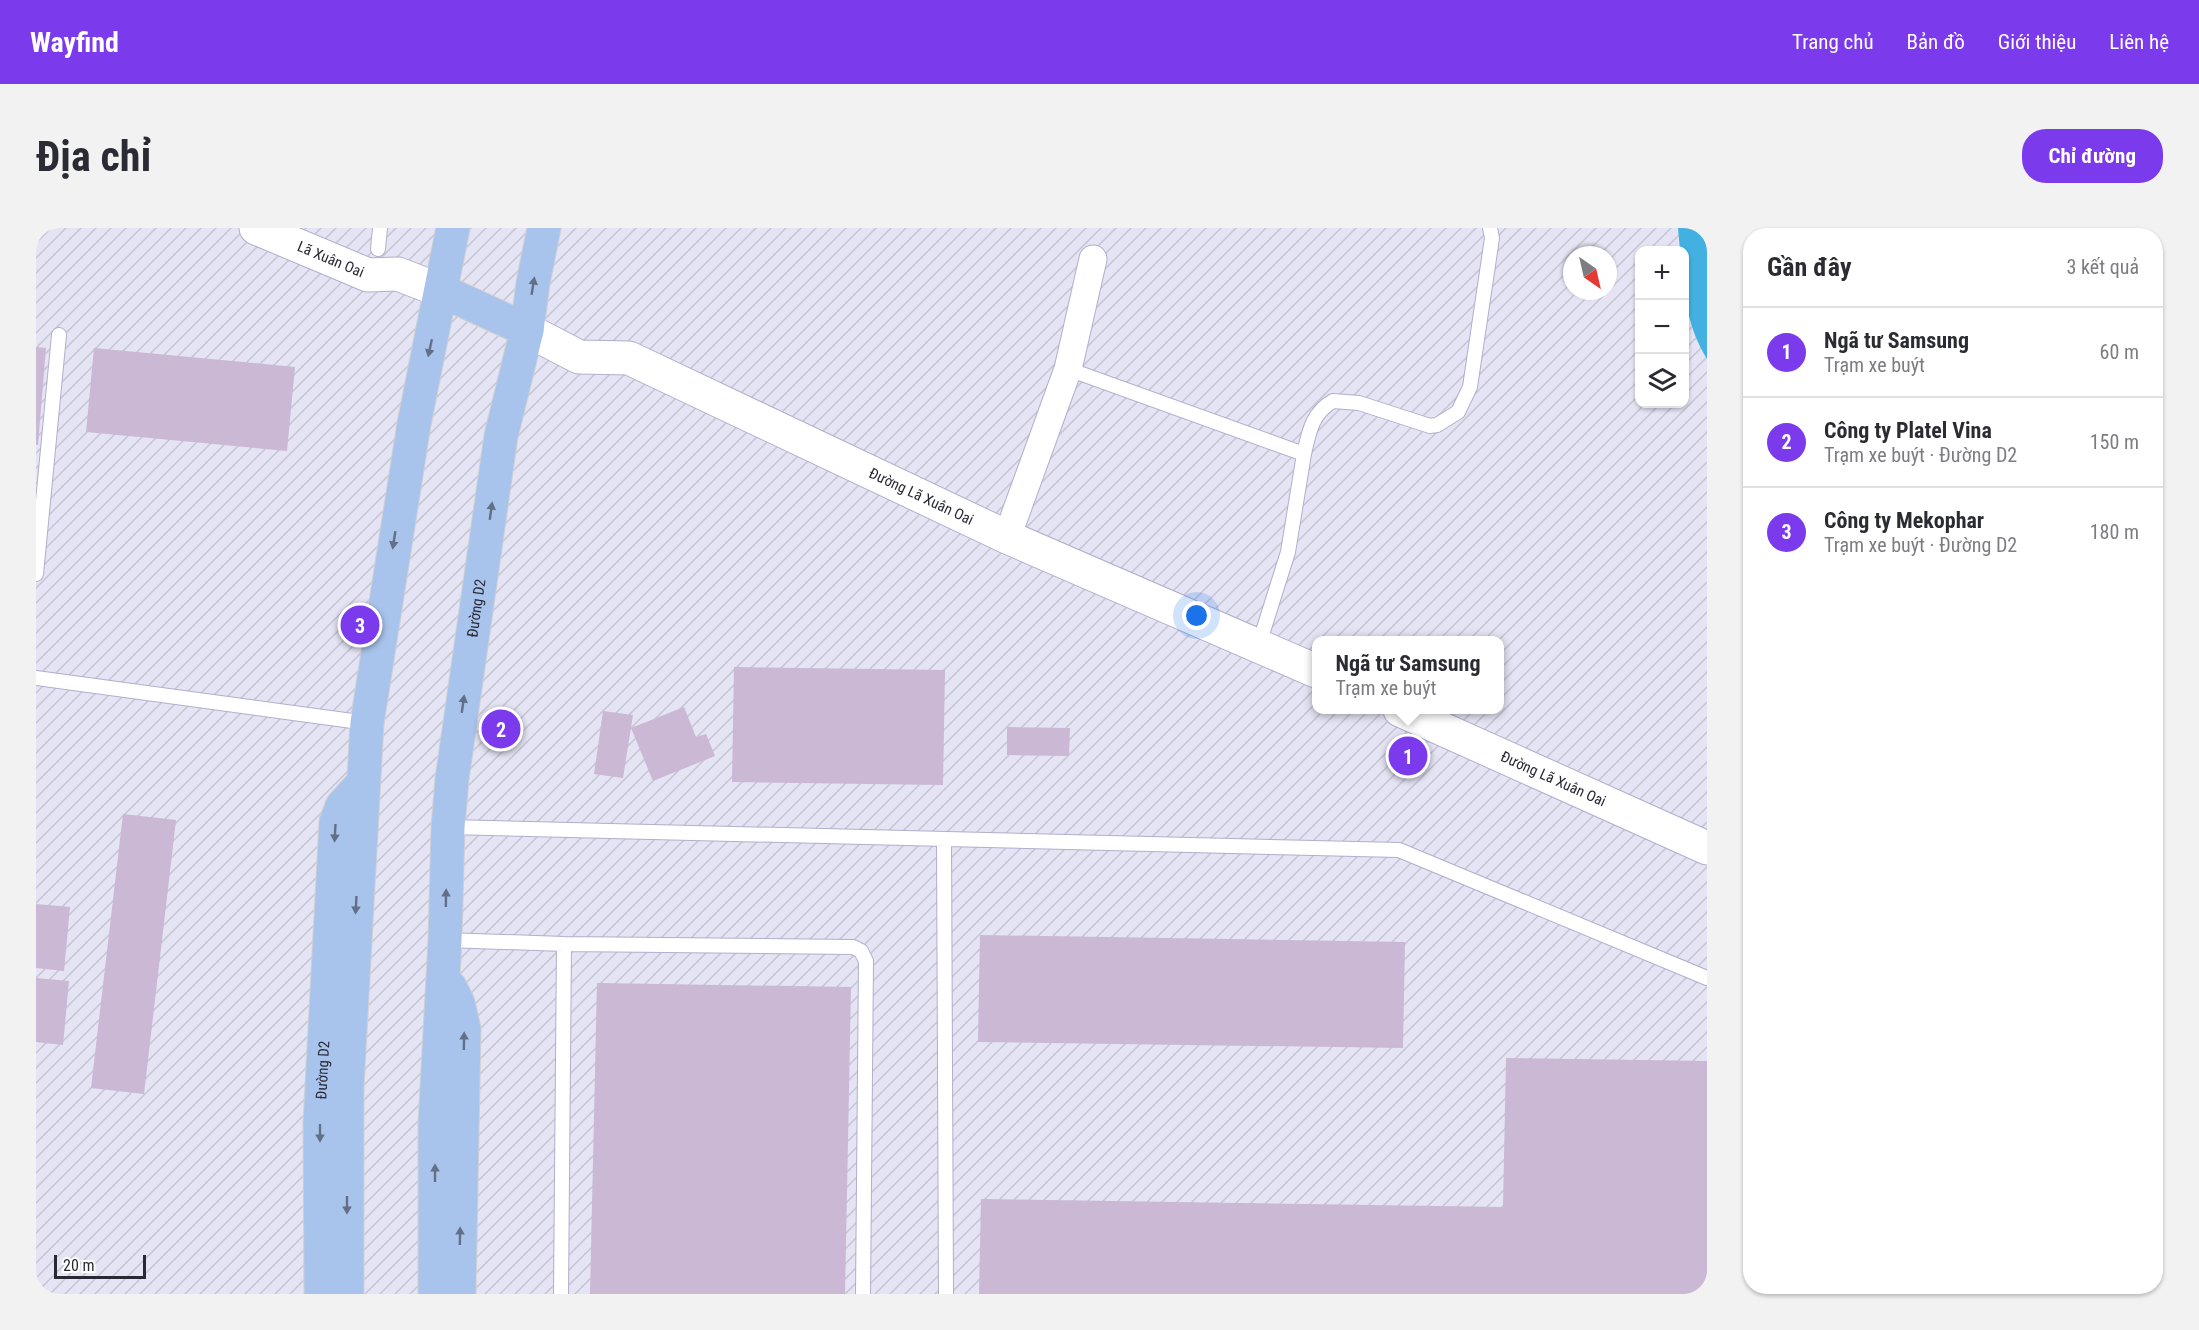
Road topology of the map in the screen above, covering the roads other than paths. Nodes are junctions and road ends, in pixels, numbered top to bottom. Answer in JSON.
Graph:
{"nodes":[{"id":1,"x":256,"y":228,"type":"edge"},
{"id":2,"x":380,"y":228,"type":"edge"},
{"id":3,"x":453,"y":228,"type":"edge"},
{"id":4,"x":1490,"y":228,"type":"edge"},
{"id":5,"x":545,"y":233,"type":"edge"},
{"id":6,"x":378,"y":249,"type":"dead end"},
{"id":7,"x":1094,"y":259,"type":"dead end"},
{"id":8,"x":442,"y":291,"type":"junction"},
{"id":9,"x":527,"y":330,"type":"junction"},
{"id":10,"x":59,"y":335,"type":"dead end"},
{"id":11,"x":1068,"y":369,"type":"junction"},
{"id":12,"x":1304,"y":454,"type":"junction"},
{"id":13,"x":1007,"y":537,"type":"junction"},
{"id":14,"x":36,"y":574,"type":"edge"},
{"id":15,"x":1259,"y":644,"type":"junction"},
{"id":16,"x":1312,"y":669,"type":"edge"},
{"id":17,"x":36,"y":678,"type":"edge"},
{"id":18,"x":1409,"y":714,"type":"edge"},
{"id":19,"x":367,"y":723,"type":"junction"},
{"id":20,"x":362,"y":784,"type":"junction"},
{"id":21,"x":448,"y":827,"type":"junction"},
{"id":22,"x":944,"y":840,"type":"junction"},
{"id":23,"x":1707,"y":849,"type":"edge"},
{"id":24,"x":445,"y":940,"type":"junction"},
{"id":25,"x":564,"y":944,"type":"junction"},
{"id":26,"x":444,"y":978,"type":"junction"},
{"id":27,"x":1707,"y":978,"type":"edge"},
{"id":28,"x":321,"y":1294,"type":"edge"},
{"id":29,"x":347,"y":1294,"type":"edge"},
{"id":30,"x":435,"y":1294,"type":"edge"},
{"id":31,"x":459,"y":1294,"type":"edge"},
{"id":32,"x":561,"y":1294,"type":"edge"},
{"id":33,"x":863,"y":1294,"type":"edge"},
{"id":34,"x":946,"y":1294,"type":"edge"}],
"edges":[{"from":1,"to":8,"type":"main road","name":"Lã Xuân Oai"},
{"from":2,"to":6,"type":"lane"},
{"from":3,"to":8,"type":"main road","name":"Đường D2"},
{"from":4,"to":12,"type":"lane"},
{"from":9,"to":5,"type":"main road","name":"Đường D2","one_way":true},
{"from":7,"to":11,"type":"street"},
{"from":8,"to":9,"type":"main road"},
{"from":8,"to":19,"type":"main road","name":"Đường D2","one_way":true},
{"from":9,"to":13,"type":"main road","name":"Đường Lã Xuân Oai"},
{"from":21,"to":9,"type":"main road","name":"Đường D2","one_way":true},
{"from":10,"to":14,"type":"lane"},
{"from":11,"to":12,"type":"lane"},
{"from":11,"to":13,"type":"street"},
{"from":12,"to":15,"type":"lane"},
{"from":13,"to":15,"type":"main road","name":"Đường Lã Xuân Oai"},
{"from":15,"to":16,"type":"main road","name":"Đường Lã Xuân Oai"},
{"from":17,"to":19,"type":"lane"},
{"from":18,"to":23,"type":"main road","name":"Đường Lã Xuân Oai"},
{"from":19,"to":20,"type":"main road","name":"Đường D2"},
{"from":20,"to":28,"type":"main road","name":"Đường D2","one_way":true},
{"from":20,"to":29,"type":"main road","name":"Đường D2","one_way":true},
{"from":21,"to":22,"type":"lane"},
{"from":24,"to":21,"type":"main road","name":"Đường D2","one_way":true},
{"from":22,"to":27,"type":"lane"},
{"from":22,"to":34,"type":"lane"},
{"from":24,"to":25,"type":"lane"},
{"from":24,"to":26,"type":"main road","name":"Đường D2"},
{"from":25,"to":32,"type":"lane"},
{"from":25,"to":33,"type":"lane"},
{"from":30,"to":26,"type":"main road","name":"Đường D2","one_way":true},
{"from":31,"to":26,"type":"main road","one_way":true}]}
